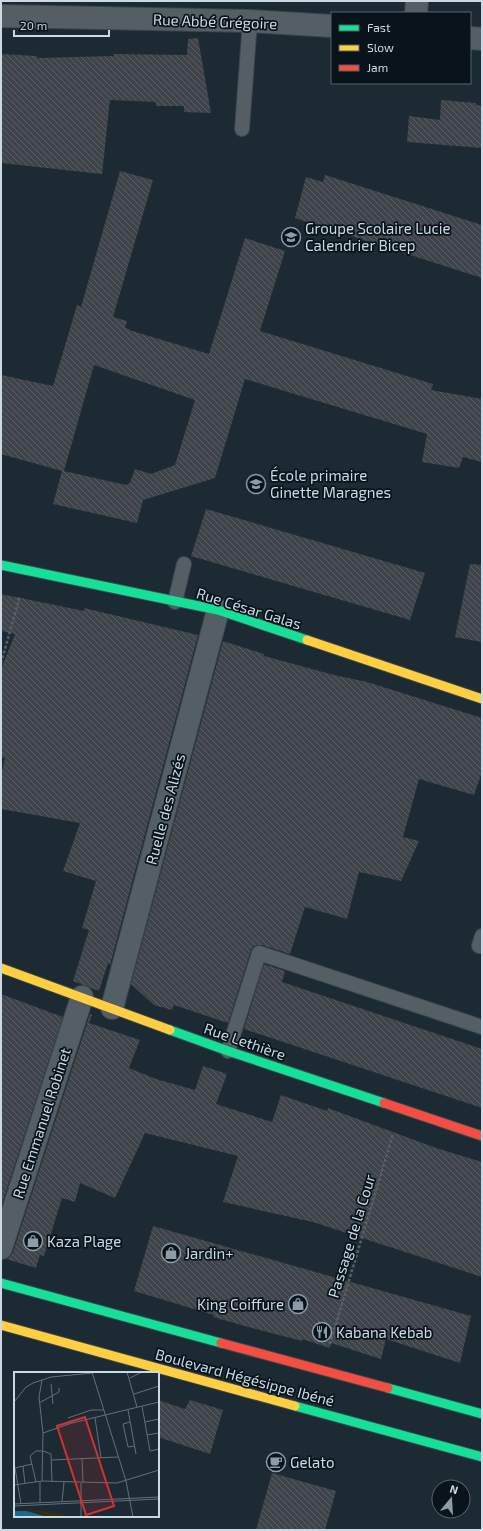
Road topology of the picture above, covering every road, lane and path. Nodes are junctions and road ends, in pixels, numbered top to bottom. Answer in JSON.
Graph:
{"nodes":[{"id":1,"x":417,"y":1,"type":"edge"},
{"id":2,"x":416,"y":12,"type":"edge"},
{"id":3,"x":1,"y":16,"type":"edge"},
{"id":4,"x":250,"y":21,"type":"junction"},
{"id":5,"x":331,"y":26,"type":"edge"},
{"id":6,"x":471,"y":38,"type":"edge"},
{"id":7,"x":482,"y":39,"type":"edge"},
{"id":8,"x":242,"y":129,"type":"dead end"},
{"id":9,"x":184,"y":564,"type":"dead end"},
{"id":10,"x":1,"y":565,"type":"edge"},
{"id":11,"x":23,"y":570,"type":"junction"},
{"id":12,"x":175,"y":602,"type":"junction"},
{"id":13,"x":218,"y":610,"type":"junction"},
{"id":14,"x":1,"y":663,"type":"edge"},
{"id":15,"x":482,"y":700,"type":"edge"},
{"id":16,"x":1,"y":968,"type":"edge"},
{"id":17,"x":82,"y":997,"type":"junction"},
{"id":18,"x":112,"y":1008,"type":"junction"},
{"id":19,"x":482,"y":1027,"type":"edge"},
{"id":20,"x":228,"y":1051,"type":"junction"},
{"id":21,"x":400,"y":1109,"type":"junction"},
{"id":22,"x":482,"y":1136,"type":"edge"},
{"id":23,"x":1,"y":1248,"type":"edge"},
{"id":24,"x":1,"y":1283,"type":"edge"},
{"id":25,"x":1,"y":1325,"type":"edge"},
{"id":26,"x":322,"y":1371,"type":"junction"},
{"id":27,"x":482,"y":1414,"type":"edge"},
{"id":28,"x":482,"y":1457,"type":"edge"}],
"edges":[{"from":1,"to":2,"type":"street"},
{"from":3,"to":4,"type":"street","name":"Rue Abbé Grégoire"},
{"from":4,"to":5,"type":"street","name":"Rue Abbé Grégoire"},
{"from":4,"to":8,"type":"lane"},
{"from":6,"to":7,"type":"street"},
{"from":9,"to":12,"type":"lane"},
{"from":10,"to":11,"type":"street","name":"Rue César Galas"},
{"from":11,"to":12,"type":"street","name":"Rue César Galas"},
{"from":11,"to":14,"type":"path"},
{"from":12,"to":13,"type":"street","name":"Rue César Galas"},
{"from":13,"to":15,"type":"street","name":"Rue César Galas"},
{"from":13,"to":18,"type":"street","name":"Ruelle des Alizés"},
{"from":16,"to":17,"type":"street","name":"Rue Lethière"},
{"from":17,"to":18,"type":"street","name":"Rue Lethière"},
{"from":17,"to":23,"type":"street","name":"Rue Emmanuel Robinet"},
{"from":18,"to":20,"type":"street","name":"Rue Lethière"},
{"from":19,"to":20,"type":"lane"},
{"from":20,"to":21,"type":"street","name":"Rue Lethière"},
{"from":21,"to":22,"type":"street","name":"Rue Lethière"},
{"from":21,"to":26,"type":"path","name":"Passage de la Cour"},
{"from":24,"to":26,"type":"street","name":"Boulevard Hégésippe Ibéné"},
{"from":25,"to":28,"type":"street","name":"Boulevard Hégésippe Ibéné"},
{"from":26,"to":27,"type":"street","name":"Boulevard Hégésippe Ibéné"}]}
